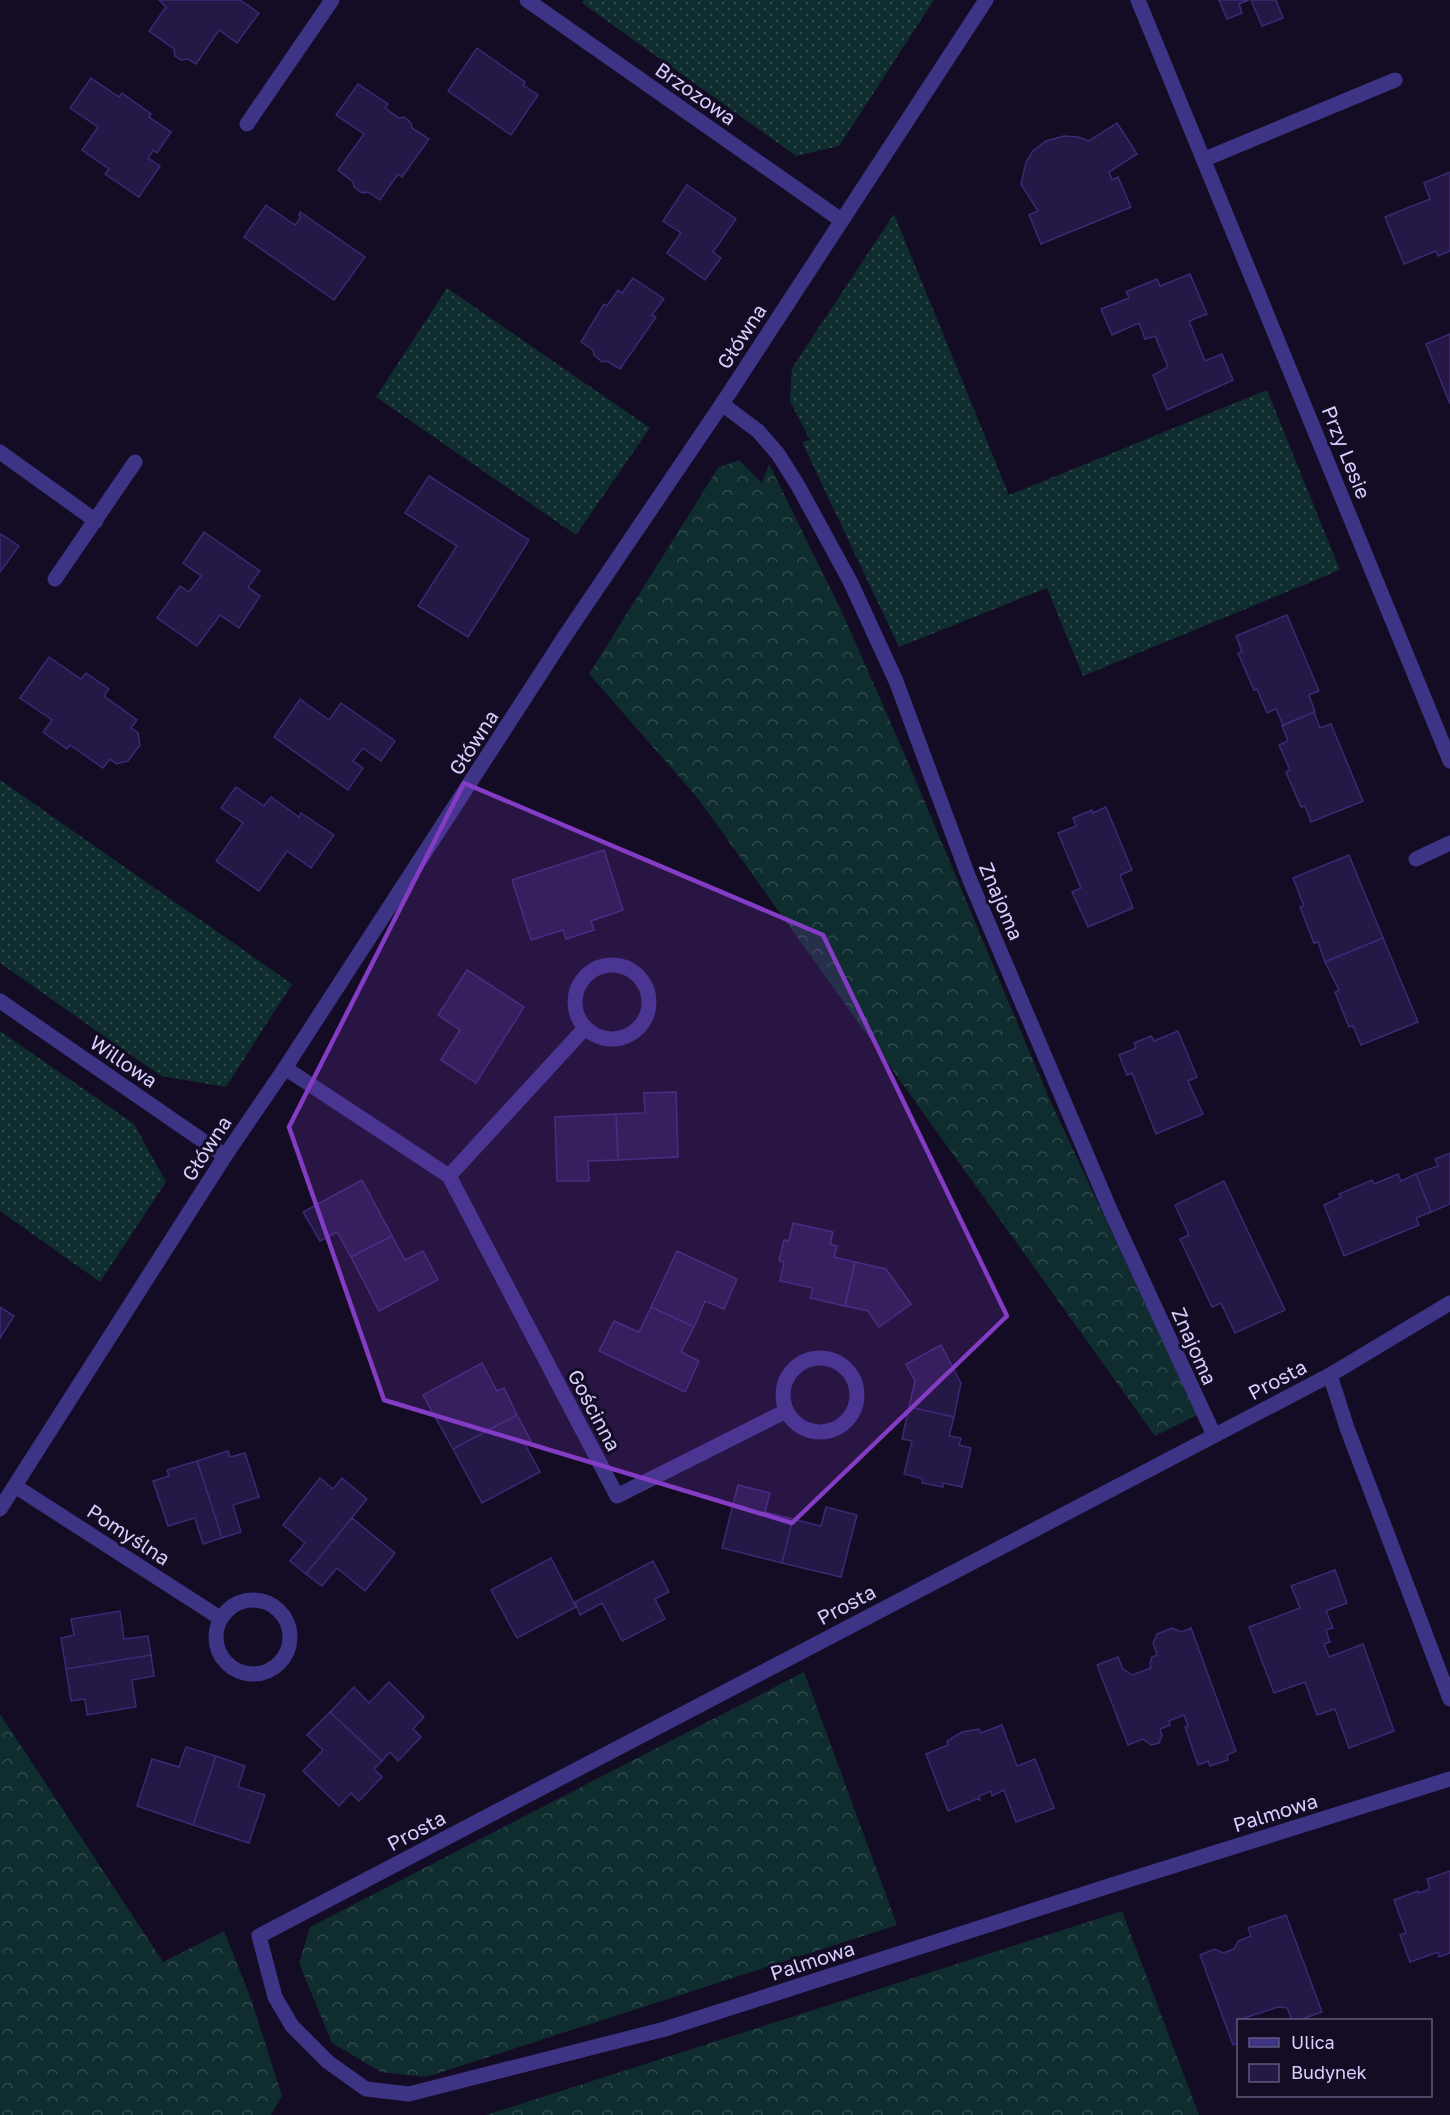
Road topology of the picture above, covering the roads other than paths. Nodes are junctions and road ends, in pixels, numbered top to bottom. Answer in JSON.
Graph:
{"nodes":[{"id":1,"x":332,"y":0,"type":"edge"},
{"id":2,"x":527,"y":0,"type":"edge"},
{"id":3,"x":986,"y":0,"type":"edge"},
{"id":4,"x":1138,"y":0,"type":"edge"},
{"id":5,"x":1395,"y":80,"type":"dead end"},
{"id":6,"x":247,"y":124,"type":"dead end"},
{"id":7,"x":1204,"y":159,"type":"junction"},
{"id":8,"x":841,"y":220,"type":"junction"},
{"id":9,"x":722,"y":404,"type":"junction"},
{"id":10,"x":0,"y":452,"type":"edge"},
{"id":11,"x":135,"y":462,"type":"dead end"},
{"id":12,"x":96,"y":521,"type":"junction"},
{"id":13,"x":55,"y":579,"type":"dead end"},
{"id":14,"x":1450,"y":761,"type":"edge"},
{"id":15,"x":1450,"y":843,"type":"edge"},
{"id":16,"x":1416,"y":859,"type":"dead end"},
{"id":17,"x":0,"y":1001,"type":"edge"},
{"id":18,"x":585,"y":1028,"type":"junction"},
{"id":19,"x":285,"y":1068,"type":"junction"},
{"id":20,"x":225,"y":1156,"type":"junction"},
{"id":21,"x":449,"y":1176,"type":"junction"},
{"id":22,"x":1450,"y":1303,"type":"edge"},
{"id":23,"x":1330,"y":1375,"type":"junction"},
{"id":24,"x":786,"y":1411,"type":"junction"},
{"id":25,"x":1214,"y":1435,"type":"junction"},
{"id":26,"x":15,"y":1486,"type":"junction"},
{"id":27,"x":0,"y":1509,"type":"edge"},
{"id":28,"x":220,"y":1618,"type":"junction"},
{"id":29,"x":1450,"y":1699,"type":"edge"},
{"id":30,"x":1450,"y":1779,"type":"edge"},
{"id":31,"x":259,"y":1936,"type":"joint"}],
"edges":[{"from":1,"to":6,"type":"street"},
{"from":2,"to":8,"type":"street","name":"Brzozowa"},
{"from":3,"to":8,"type":"street","name":"Główna"},
{"from":4,"to":7,"type":"street","name":"Przy Lesie"},
{"from":5,"to":7,"type":"street"},
{"from":7,"to":14,"type":"street","name":"Przy Lesie"},
{"from":8,"to":9,"type":"street","name":"Główna"},
{"from":9,"to":19,"type":"street","name":"Główna"},
{"from":9,"to":25,"type":"street","name":"Znajoma"},
{"from":10,"to":12,"type":"street"},
{"from":11,"to":12,"type":"street"},
{"from":12,"to":13,"type":"street"},
{"from":15,"to":16,"type":"street"},
{"from":17,"to":20,"type":"street","name":"Willowa"},
{"from":18,"to":18,"type":"street"},
{"from":18,"to":21,"type":"street"},
{"from":19,"to":20,"type":"street","name":"Główna"},
{"from":19,"to":21,"type":"street","name":"Gościnna"},
{"from":20,"to":26,"type":"street","name":"Główna"},
{"from":21,"to":24,"type":"street","name":"Gościnna"},
{"from":22,"to":23,"type":"street","name":"Prosta"},
{"from":23,"to":25,"type":"street","name":"Prosta"},
{"from":23,"to":29,"type":"street"},
{"from":24,"to":24,"type":"street"},
{"from":25,"to":31,"type":"street","name":"Prosta"},
{"from":26,"to":27,"type":"street","name":"Główna"},
{"from":26,"to":28,"type":"street","name":"Pomyślna"},
{"from":28,"to":28,"type":"street"},
{"from":30,"to":31,"type":"street","name":"Palmowa"}]}
